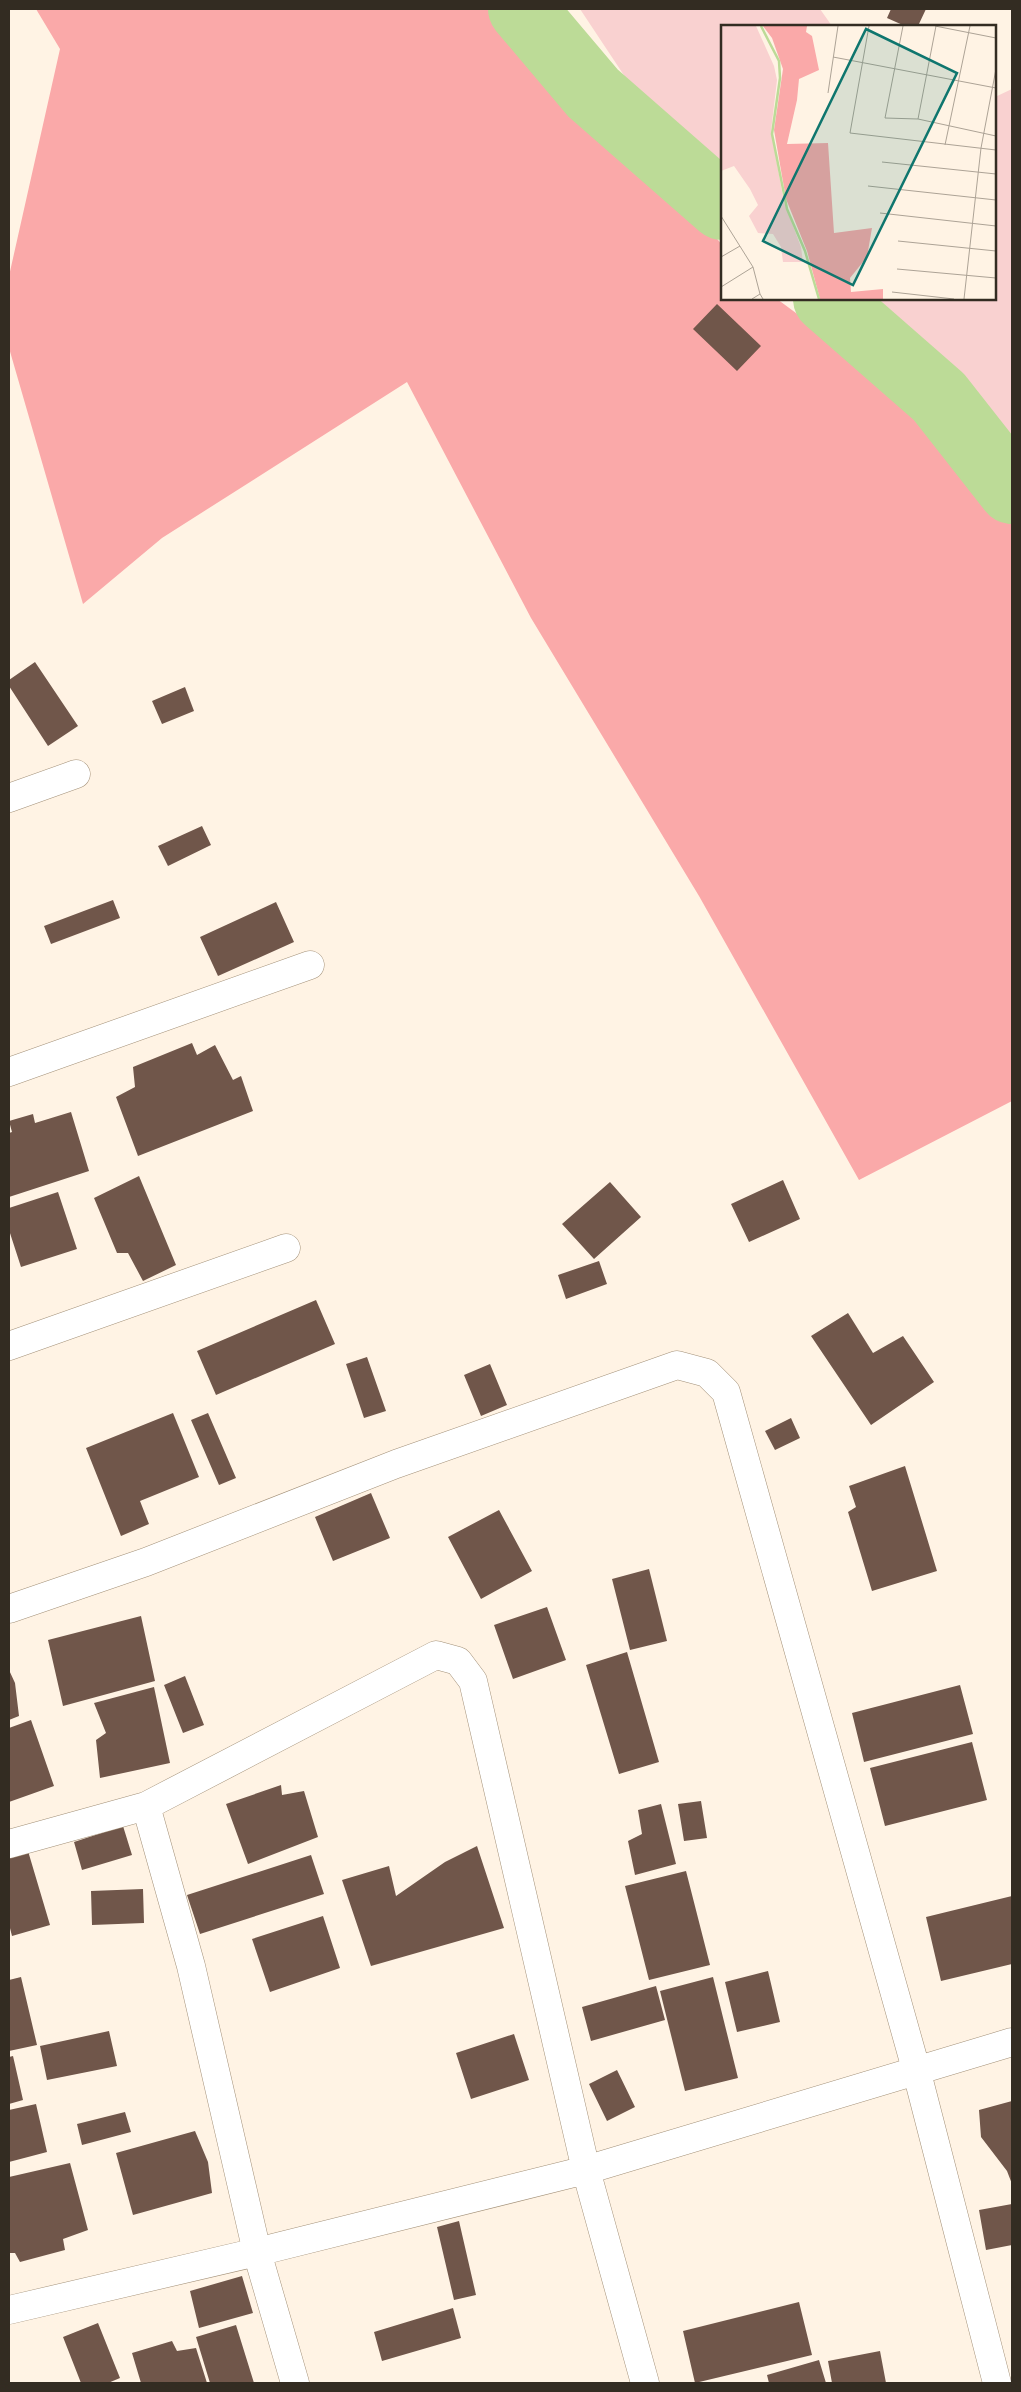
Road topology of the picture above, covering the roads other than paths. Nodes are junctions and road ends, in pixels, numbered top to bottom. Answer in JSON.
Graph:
{"nodes":[{"id":1,"x":76,"y":774,"type":"dead end"},
{"id":2,"x":9,"y":798,"type":"edge"},
{"id":3,"x":310,"y":964,"type":"dead end"},
{"id":4,"x":9,"y":1072,"type":"edge"},
{"id":5,"x":286,"y":1248,"type":"dead end"},
{"id":6,"x":9,"y":1346,"type":"edge"},
{"id":7,"x":9,"y":1610,"type":"edge"},
{"id":8,"x":146,"y":1806,"type":"junction"},
{"id":9,"x":9,"y":1844,"type":"edge"},
{"id":10,"x":1012,"y":2042,"type":"edge"},
{"id":11,"x":916,"y":2069,"type":"junction"},
{"id":12,"x":586,"y":2170,"type":"junction"},
{"id":13,"x":257,"y":2252,"type":"junction"},
{"id":14,"x":9,"y":2310,"type":"edge"},
{"id":15,"x":295,"y":2383,"type":"edge"},
{"id":16,"x":645,"y":2383,"type":"edge"},
{"id":17,"x":997,"y":2383,"type":"edge"}],
"edges":[{"from":1,"to":2,"type":"street"},
{"from":3,"to":4,"type":"street"},
{"from":5,"to":6,"type":"street"},
{"from":7,"to":11,"type":"street"},
{"from":8,"to":9,"type":"street"},
{"from":8,"to":12,"type":"street"},
{"from":8,"to":13,"type":"street"},
{"from":10,"to":11,"type":"street"},
{"from":11,"to":12,"type":"street"},
{"from":11,"to":17,"type":"street"},
{"from":12,"to":13,"type":"street"},
{"from":12,"to":16,"type":"street"},
{"from":13,"to":14,"type":"street"},
{"from":13,"to":15,"type":"street"}]}
